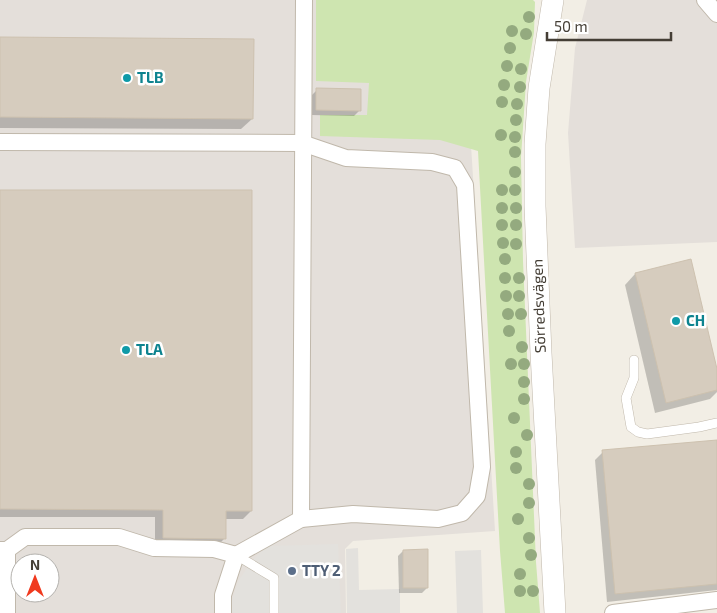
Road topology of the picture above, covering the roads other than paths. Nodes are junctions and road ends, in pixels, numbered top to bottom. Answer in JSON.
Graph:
{"nodes":[{"id":1,"x":304,"y":0,"type":"edge"},
{"id":2,"x":553,"y":0,"type":"edge"},
{"id":3,"x":705,"y":0,"type":"edge"},
{"id":4,"x":717,"y":14,"type":"edge"},
{"id":5,"x":0,"y":142,"type":"edge"},
{"id":6,"x":302,"y":143,"type":"junction"},
{"id":7,"x":634,"y":360,"type":"dead end"},
{"id":8,"x":717,"y":423,"type":"edge"},
{"id":9,"x":301,"y":519,"type":"junction"},
{"id":10,"x":4,"y":550,"type":"edge"},
{"id":11,"x":236,"y":555,"type":"junction"},
{"id":12,"x":717,"y":600,"type":"edge"},
{"id":13,"x":671,"y":609,"type":"edge"},
{"id":14,"x":7,"y":613,"type":"edge"},
{"id":15,"x":223,"y":613,"type":"edge"},
{"id":16,"x":274,"y":613,"type":"edge"},
{"id":17,"x":555,"y":613,"type":"edge"},
{"id":18,"x":613,"y":613,"type":"edge"}],
"edges":[{"from":1,"to":6,"type":"street"},
{"from":2,"to":17,"type":"street","name":"Sörredsvägen"},
{"from":3,"to":4,"type":"street"},
{"from":5,"to":6,"type":"street"},
{"from":6,"to":9,"type":"street"},
{"from":6,"to":9,"type":"street"},
{"from":7,"to":8,"type":"lane"},
{"from":9,"to":11,"type":"street"},
{"from":10,"to":11,"type":"street"},
{"from":10,"to":14,"type":"street"},
{"from":11,"to":15,"type":"street"},
{"from":11,"to":16,"type":"lane"},
{"from":12,"to":13,"type":"street"},
{"from":13,"to":18,"type":"street"}]}
